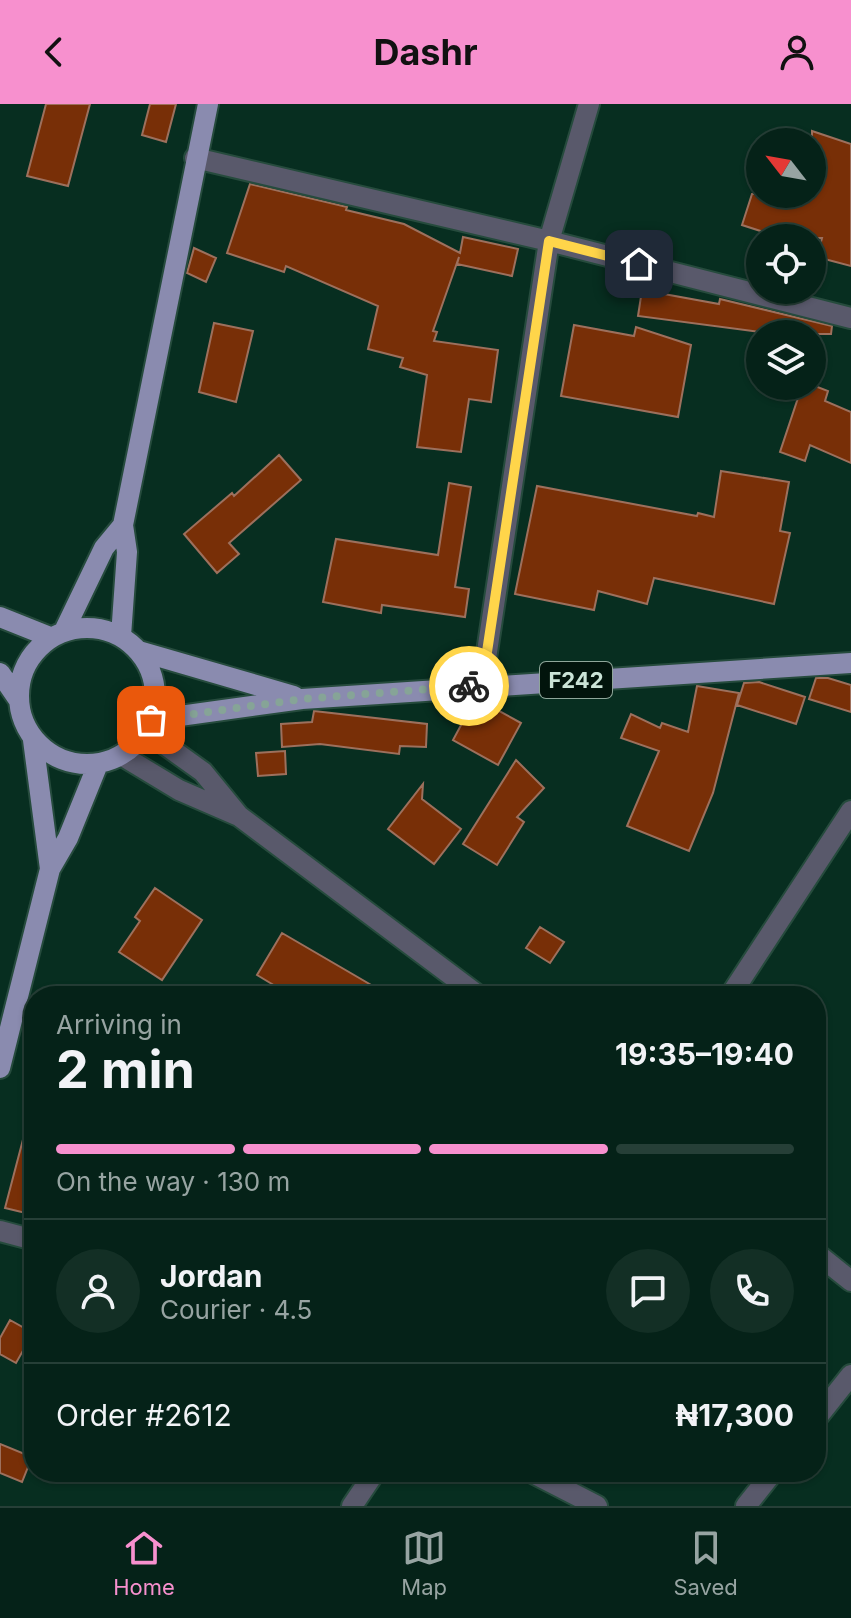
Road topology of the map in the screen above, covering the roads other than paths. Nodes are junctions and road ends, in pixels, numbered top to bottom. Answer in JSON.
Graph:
{"nodes":[{"id":1,"x":208,"y":104,"type":"edge"},
{"id":2,"x":589,"y":104,"type":"edge"},
{"id":3,"x":195,"y":158,"type":"junction"},
{"id":4,"x":549,"y":241,"type":"junction"},
{"id":5,"x":851,"y":318,"type":"edge"},
{"id":6,"x":123,"y":525,"type":"junction"},
{"id":7,"x":0,"y":617,"type":"edge"},
{"id":8,"x":57,"y":634,"type":"junction"},
{"id":9,"x":121,"y":636,"type":"junction"},
{"id":10,"x":139,"y":651,"type":"junction"},
{"id":11,"x":851,"y":663,"type":"edge"},
{"id":12,"x":0,"y":673,"type":"edge"},
{"id":13,"x":482,"y":685,"type":"junction"},
{"id":14,"x":18,"y":699,"type":"junction"},
{"id":15,"x":302,"y":699,"type":"junction"},
{"id":16,"x":148,"y":725,"type":"junction"},
{"id":17,"x":33,"y":740,"type":"junction"},
{"id":18,"x":121,"y":755,"type":"junction"},
{"id":19,"x":98,"y":764,"type":"junction"},
{"id":20,"x":851,"y":812,"type":"edge"},
{"id":21,"x":239,"y":816,"type":"junction"},
{"id":22,"x":50,"y":869,"type":"junction"},
{"id":23,"x":466,"y":986,"type":"edge"},
{"id":24,"x":737,"y":986,"type":"edge"},
{"id":25,"x":0,"y":1068,"type":"edge"},
{"id":26,"x":0,"y":1231,"type":"edge"},
{"id":27,"x":24,"y":1237,"type":"edge"},
{"id":28,"x":826,"y":1261,"type":"edge"},
{"id":29,"x":851,"y":1281,"type":"edge"},
{"id":30,"x":851,"y":1375,"type":"edge"},
{"id":31,"x":826,"y":1406,"type":"edge"},
{"id":32,"x":368,"y":1482,"type":"edge"},
{"id":33,"x":550,"y":1482,"type":"edge"},
{"id":34,"x":765,"y":1482,"type":"edge"},
{"id":35,"x":352,"y":1506,"type":"edge"},
{"id":36,"x":597,"y":1506,"type":"edge"},
{"id":37,"x":746,"y":1506,"type":"edge"}],
"edges":[{"from":1,"to":3,"type":"main road"},
{"from":2,"to":4,"type":"street"},
{"from":3,"to":4,"type":"street"},
{"from":3,"to":6,"type":"main road"},
{"from":4,"to":5,"type":"street"},
{"from":4,"to":13,"type":"street"},
{"from":6,"to":8,"type":"main road"},
{"from":6,"to":9,"type":"main road"},
{"from":7,"to":8,"type":"main road","number":"F242"},
{"from":8,"to":9,"type":"main road","number":"F242"},
{"from":8,"to":14,"type":"main road"},
{"from":9,"to":10,"type":"main road","number":"F242"},
{"from":10,"to":15,"type":"main road","number":"F242"},
{"from":10,"to":16,"type":"main road","number":"F242"},
{"from":11,"to":13,"type":"main road","number":"F242"},
{"from":12,"to":14,"type":"main road"},
{"from":13,"to":15,"type":"main road","number":"F242"},
{"from":14,"to":17,"type":"main road"},
{"from":15,"to":16,"type":"main road","number":"F242"},
{"from":16,"to":18,"type":"main road"},
{"from":16,"to":21,"type":"street"},
{"from":17,"to":19,"type":"main road"},
{"from":17,"to":22,"type":"main road"},
{"from":18,"to":19,"type":"main road"},
{"from":18,"to":21,"type":"street"},
{"from":19,"to":22,"type":"main road"},
{"from":20,"to":24,"type":"street"},
{"from":21,"to":23,"type":"street"},
{"from":22,"to":25,"type":"main road"},
{"from":26,"to":27,"type":"street"},
{"from":28,"to":29,"type":"street"},
{"from":30,"to":31,"type":"street"},
{"from":32,"to":35,"type":"street"},
{"from":33,"to":36,"type":"street"},
{"from":34,"to":37,"type":"street"}]}
